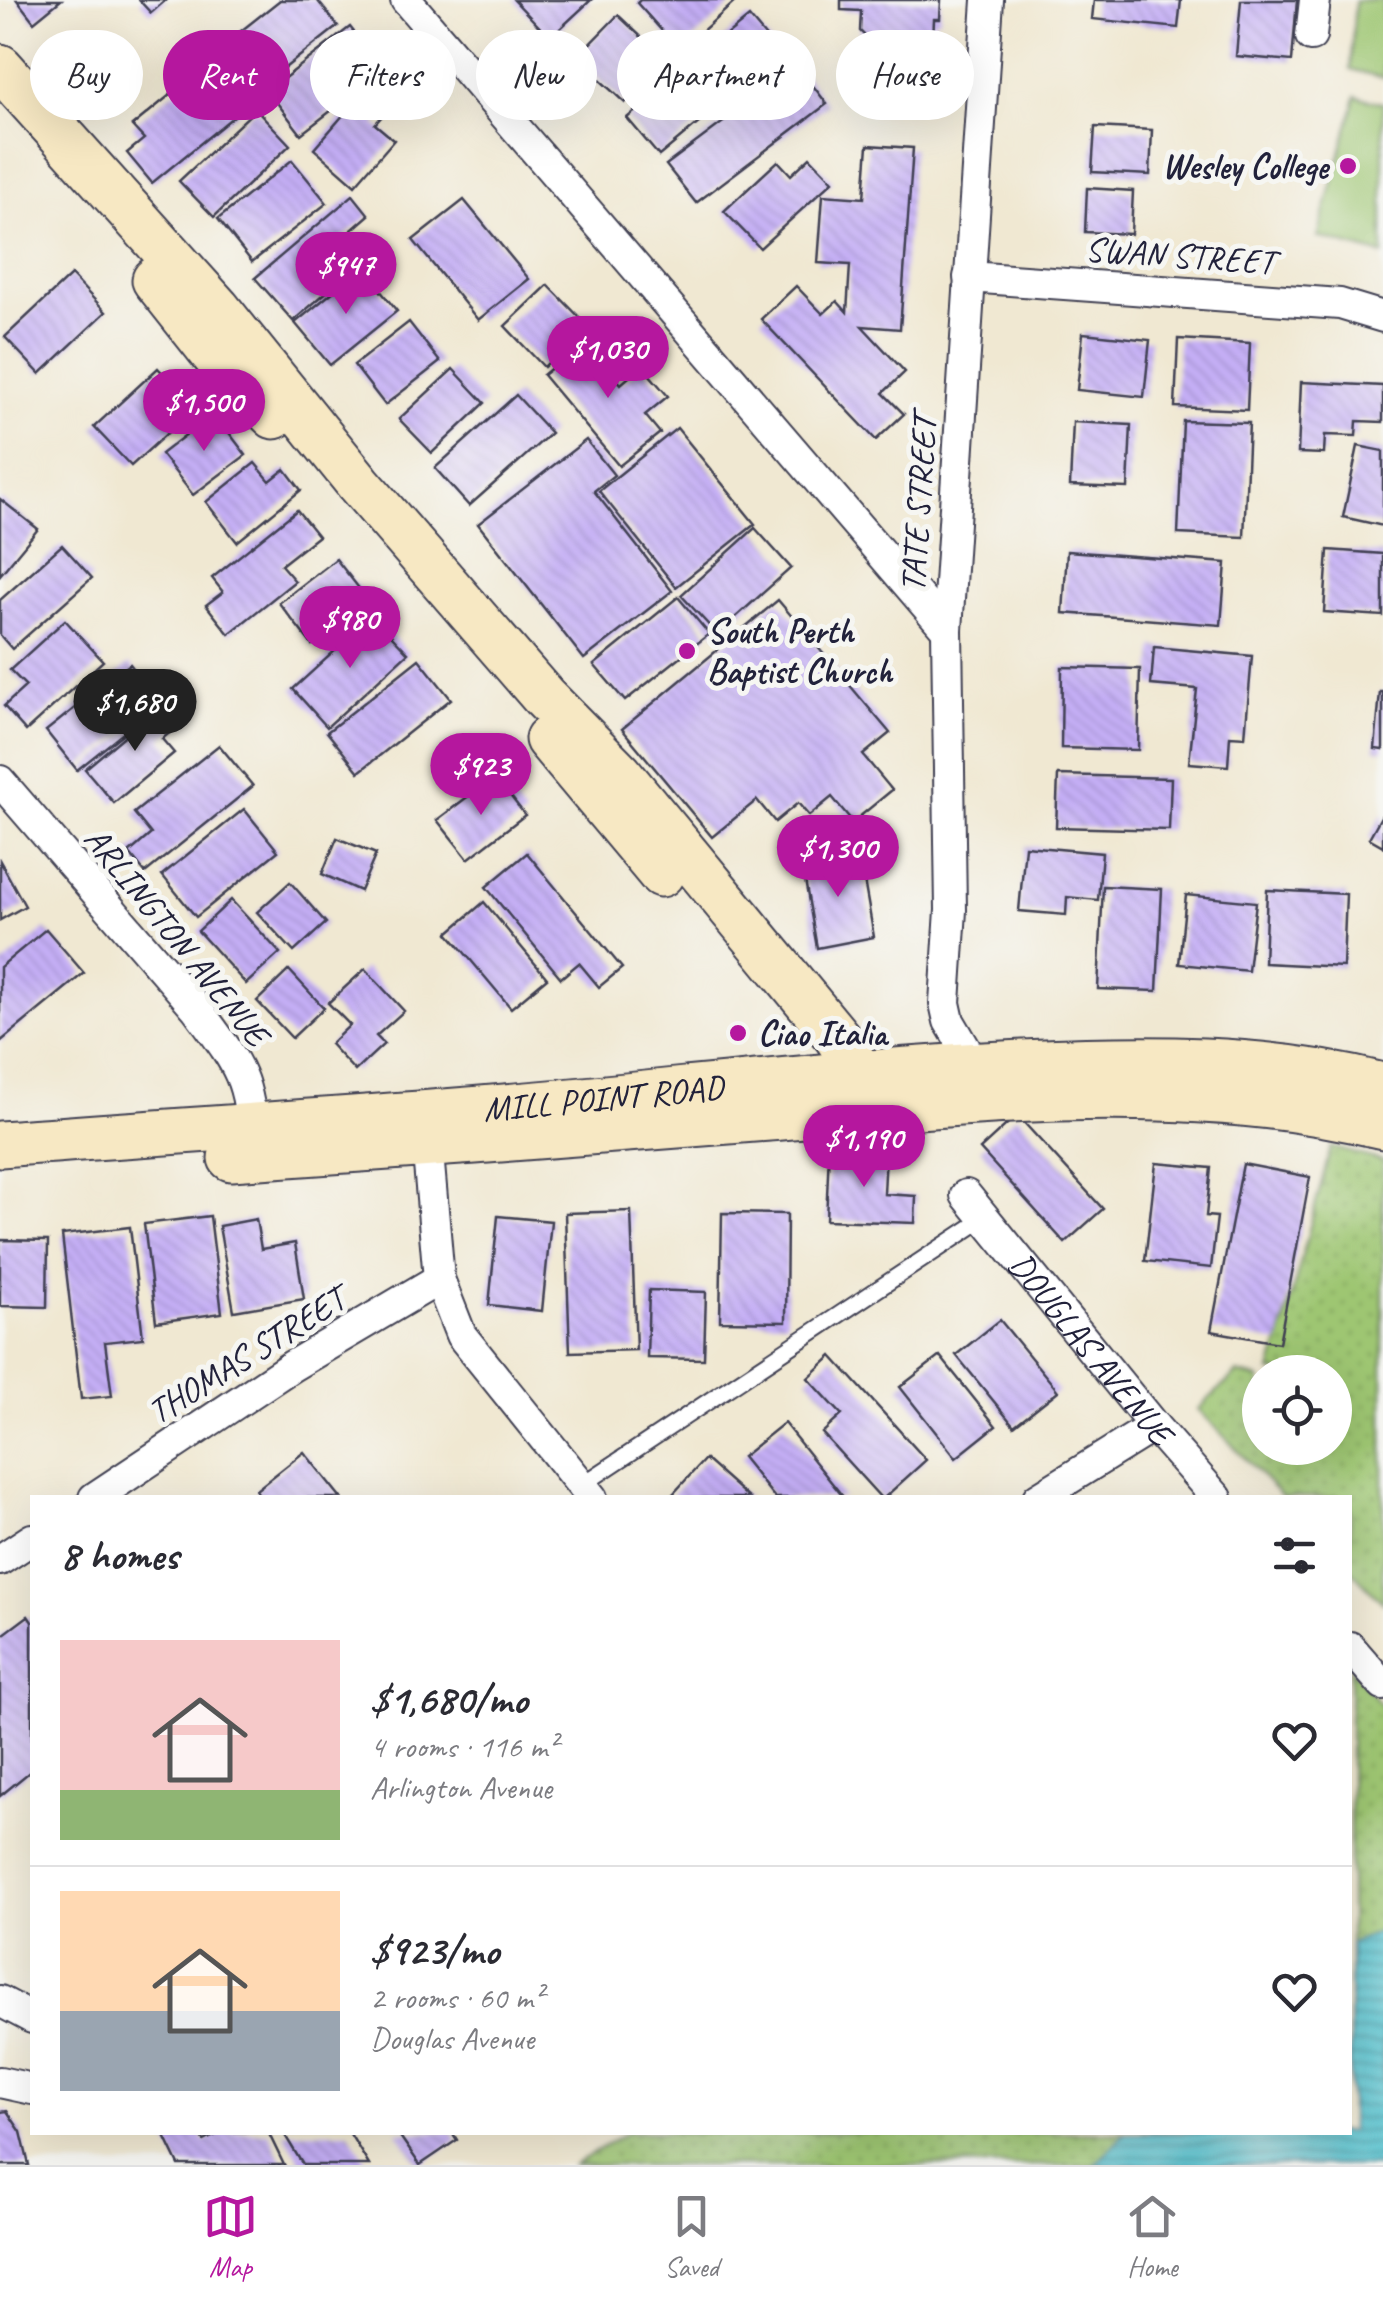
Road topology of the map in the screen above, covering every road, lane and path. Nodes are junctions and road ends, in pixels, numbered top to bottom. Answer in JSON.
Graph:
{"nodes":[{"id":1,"x":406,"y":0,"type":"edge"},
{"id":2,"x":988,"y":0,"type":"edge"},
{"id":3,"x":1315,"y":0,"type":"edge"},
{"id":4,"x":1311,"y":36,"type":"dead end"},
{"id":5,"x":0,"y":67,"type":"edge"},
{"id":6,"x":0,"y":98,"type":"edge"},
{"id":7,"x":969,"y":276,"type":"junction"},
{"id":8,"x":1383,"y":318,"type":"edge"},
{"id":9,"x":948,"y":630,"type":"junction"},
{"id":10,"x":0,"y":781,"type":"edge"},
{"id":11,"x":974,"y":1065,"type":"junction"},
{"id":12,"x":1383,"y":1086,"type":"edge"},
{"id":13,"x":854,"y":1092,"type":"junction"},
{"id":14,"x":1383,"y":1126,"type":"edge"},
{"id":15,"x":426,"y":1128,"type":"junction"},
{"id":16,"x":253,"y":1141,"type":"junction"},
{"id":17,"x":0,"y":1144,"type":"edge"},
{"id":18,"x":0,"y":1174,"type":"edge"},
{"id":19,"x":976,"y":1206,"type":"joint"},
{"id":20,"x":440,"y":1279,"type":"junction"},
{"id":21,"x":1154,"y":1426,"type":"junction"},
{"id":22,"x":587,"y":1491,"type":"edge"},
{"id":23,"x":98,"y":1495,"type":"edge"},
{"id":24,"x":1043,"y":1495,"type":"edge"},
{"id":25,"x":1215,"y":1495,"type":"edge"},
{"id":26,"x":30,"y":1539,"type":"edge"},
{"id":27,"x":0,"y":1560,"type":"edge"},
{"id":28,"x":1352,"y":1649,"type":"edge"},
{"id":29,"x":1383,"y":1685,"type":"edge"},
{"id":30,"x":0,"y":2001,"type":"edge"},
{"id":31,"x":30,"y":2017,"type":"edge"},
{"id":32,"x":0,"y":2082,"type":"edge"},
{"id":33,"x":30,"y":2088,"type":"edge"}],
"edges":[{"from":1,"to":9,"type":"street"},
{"from":2,"to":7,"type":"street","name":"TATE STREET"},
{"from":3,"to":4,"type":"street"},
{"from":5,"to":13,"type":"main road"},
{"from":6,"to":13,"type":"main road"},
{"from":7,"to":8,"type":"street","name":"SWAN STREET"},
{"from":7,"to":9,"type":"street","name":"TATE STREET"},
{"from":9,"to":11,"type":"street","name":"TATE STREET"},
{"from":10,"to":16,"type":"street","name":"ARLINGTON AVENUE"},
{"from":11,"to":12,"type":"main road","name":"MILL POINT ROAD"},
{"from":11,"to":13,"type":"main road","name":"MILL POINT ROAD"},
{"from":13,"to":14,"type":"main road","name":"MILL POINT ROAD"},
{"from":13,"to":15,"type":"main road","name":"MILL POINT ROAD"},
{"from":15,"to":16,"type":"main road","name":"MILL POINT ROAD"},
{"from":15,"to":20,"type":"street"},
{"from":16,"to":17,"type":"main road","name":"MILL POINT ROAD"},
{"from":16,"to":18,"type":"main road","name":"MILL POINT ROAD"},
{"from":19,"to":21,"type":"street","name":"DOUGLAS AVENUE"},
{"from":19,"to":22,"type":"lane"},
{"from":20,"to":22,"type":"street"},
{"from":20,"to":23,"type":"street","name":"THOMAS STREET"},
{"from":21,"to":24,"type":"street"},
{"from":21,"to":25,"type":"street","name":"DOUGLAS AVENUE"},
{"from":26,"to":27,"type":"street"},
{"from":28,"to":29,"type":"street"},
{"from":30,"to":31,"type":"street"},
{"from":32,"to":33,"type":"street"}]}
